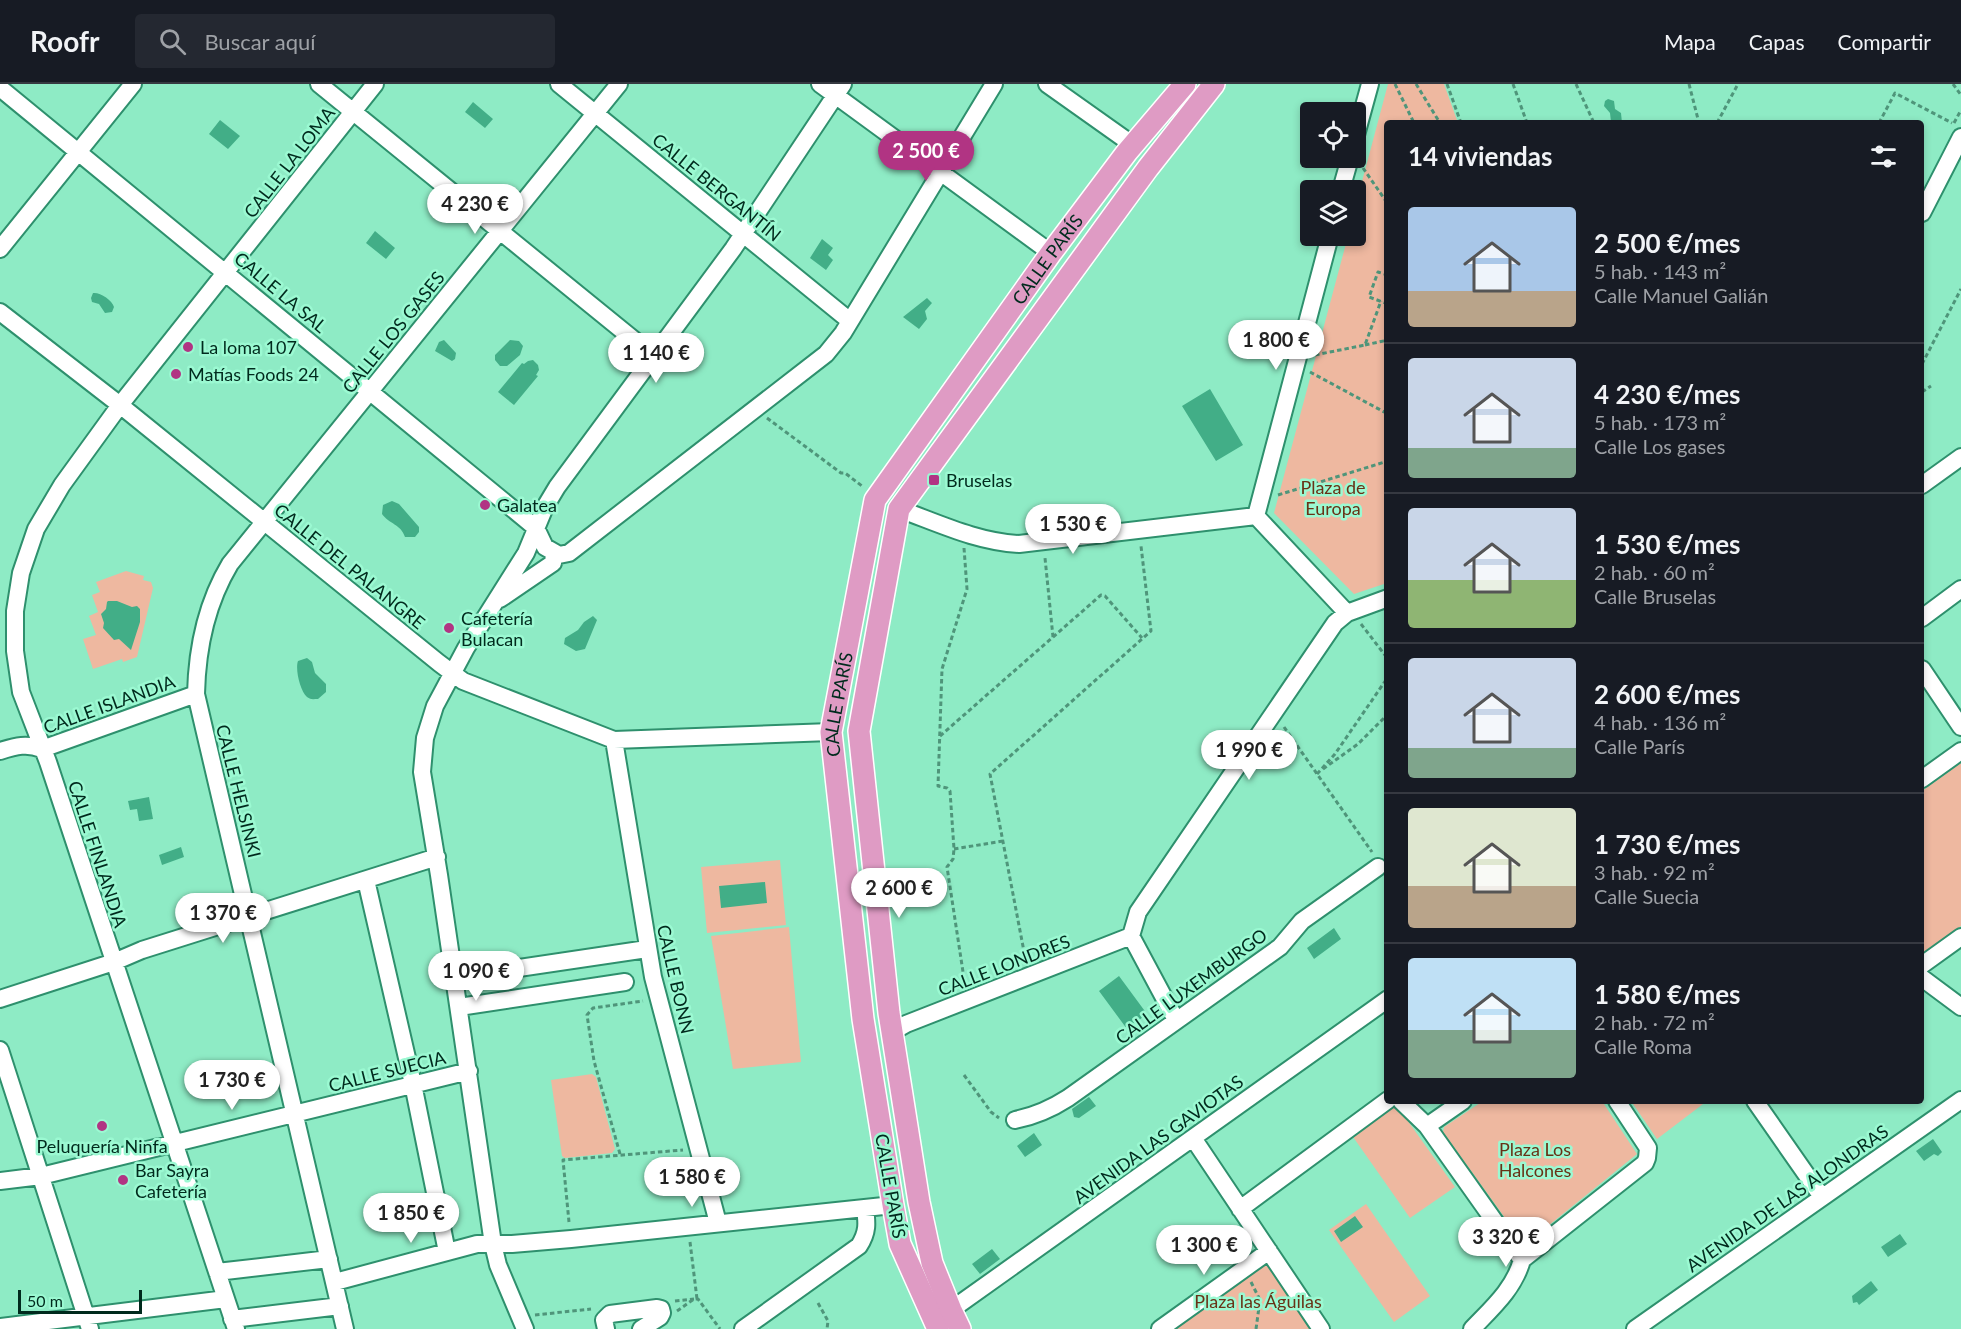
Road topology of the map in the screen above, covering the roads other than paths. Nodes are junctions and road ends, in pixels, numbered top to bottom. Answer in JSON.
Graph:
{"nodes":[{"id":1,"x":133,"y":84,"type":"edge"},
{"id":2,"x":319,"y":84,"type":"edge"},
{"id":3,"x":375,"y":84,"type":"edge"},
{"id":4,"x":559,"y":84,"type":"edge"},
{"id":5,"x":619,"y":84,"type":"edge"},
{"id":6,"x":820,"y":84,"type":"edge"},
{"id":7,"x":994,"y":84,"type":"edge"},
{"id":8,"x":1047,"y":84,"type":"edge"},
{"id":9,"x":1185,"y":84,"type":"edge"},
{"id":10,"x":1214,"y":84,"type":"edge"},
{"id":11,"x":1370,"y":84,"type":"edge"},
{"id":12,"x":0,"y":88,"type":"edge"},
{"id":13,"x":839,"y":90,"type":"edge"},
{"id":14,"x":1365,"y":102,"type":"edge"},
{"id":15,"x":353,"y":112,"type":"junction"},
{"id":16,"x":595,"y":114,"type":"junction"},
{"id":17,"x":1957,"y":131,"type":"edge"},
{"id":18,"x":1133,"y":145,"type":"junction"},
{"id":19,"x":1160,"y":151,"type":"junction"},
{"id":20,"x":79,"y":152,"type":"junction"},
{"id":21,"x":1148,"y":168,"type":"junction"},
{"id":22,"x":941,"y":172,"type":"junction"},
{"id":23,"x":1924,"y":208,"type":"edge"},
{"id":24,"x":499,"y":232,"type":"junction"},
{"id":25,"x":744,"y":234,"type":"junction"},
{"id":26,"x":1327,"y":246,"type":"edge"},
{"id":27,"x":0,"y":249,"type":"edge"},
{"id":28,"x":1051,"y":253,"type":"junction"},
{"id":29,"x":226,"y":273,"type":"junction"},
{"id":30,"x":0,"y":312,"type":"edge"},
{"id":31,"x":850,"y":321,"type":"junction"},
{"id":32,"x":655,"y":357,"type":"junction"},
{"id":33,"x":370,"y":392,"type":"junction"},
{"id":34,"x":120,"y":405,"type":"junction"},
{"id":35,"x":1961,"y":457,"type":"edge"},
{"id":36,"x":1924,"y":484,"type":"edge"},
{"id":37,"x":868,"y":493,"type":"junction"},
{"id":38,"x":899,"y":509,"type":"junction"},
{"id":39,"x":1256,"y":516,"type":"junction"},
{"id":40,"x":265,"y":522,"type":"junction"},
{"id":41,"x":536,"y":528,"type":"junction"},
{"id":42,"x":554,"y":554,"type":"junction"},
{"id":43,"x":1961,"y":589,"type":"edge"},
{"id":44,"x":1384,"y":599,"type":"edge"},
{"id":45,"x":495,"y":603,"type":"junction"},
{"id":46,"x":1347,"y":613,"type":"junction"},
{"id":47,"x":1924,"y":617,"type":"edge"},
{"id":48,"x":1924,"y":672,"type":"edge"},
{"id":49,"x":452,"y":674,"type":"junction"},
{"id":50,"x":196,"y":694,"type":"junction"},
{"id":51,"x":1961,"y":727,"type":"edge"},
{"id":52,"x":859,"y":731,"type":"junction"},
{"id":53,"x":831,"y":732,"type":"junction"},
{"id":54,"x":614,"y":740,"type":"junction"},
{"id":55,"x":42,"y":749,"type":"junction"},
{"id":56,"x":0,"y":750,"type":"edge"},
{"id":57,"x":1961,"y":751,"type":"edge"},
{"id":58,"x":1924,"y":778,"type":"edge"},
{"id":59,"x":437,"y":857,"type":"junction"},
{"id":60,"x":1378,"y":867,"type":"road end"},
{"id":61,"x":366,"y":880,"type":"junction"},
{"id":62,"x":250,"y":918,"type":"junction"},
{"id":63,"x":1131,"y":936,"type":"junction"},
{"id":64,"x":1961,"y":937,"type":"edge"},
{"id":65,"x":647,"y":949,"type":"junction"},
{"id":66,"x":114,"y":962,"type":"junction"},
{"id":67,"x":550,"y":963,"type":"junction"},
{"id":68,"x":1924,"y":964,"type":"edge"},
{"id":69,"x":478,"y":974,"type":"dead end"},
{"id":70,"x":1924,"y":979,"type":"edge"},
{"id":71,"x":625,"y":982,"type":"dead end"},
{"id":72,"x":555,"y":992,"type":"junction"},
{"id":73,"x":0,"y":999,"type":"edge"},
{"id":74,"x":1384,"y":1002,"type":"edge"},
{"id":75,"x":459,"y":1007,"type":"junction"},
{"id":76,"x":1961,"y":1007,"type":"edge"},
{"id":77,"x":1176,"y":1020,"type":"junction"},
{"id":78,"x":896,"y":1028,"type":"junction"},
{"id":79,"x":867,"y":1038,"type":"junction"},
{"id":80,"x":0,"y":1050,"type":"edge"},
{"id":81,"x":469,"y":1071,"type":"junction"},
{"id":82,"x":413,"y":1084,"type":"junction"},
{"id":83,"x":1961,"y":1100,"type":"edge"},
{"id":84,"x":1384,"y":1103,"type":"edge"},
{"id":85,"x":1404,"y":1104,"type":"edge"},
{"id":86,"x":1459,"y":1104,"type":"edge"},
{"id":87,"x":1619,"y":1104,"type":"edge"},
{"id":88,"x":1757,"y":1104,"type":"edge"},
{"id":89,"x":296,"y":1113,"type":"junction"},
{"id":90,"x":1015,"y":1120,"type":"road end"},
{"id":91,"x":1427,"y":1126,"type":"junction"},
{"id":92,"x":1192,"y":1138,"type":"junction"},
{"id":93,"x":174,"y":1143,"type":"junction"},
{"id":94,"x":41,"y":1176,"type":"junction"},
{"id":95,"x":0,"y":1182,"type":"edge"},
{"id":96,"x":1822,"y":1197,"type":"junction"},
{"id":97,"x":919,"y":1202,"type":"junction"},
{"id":98,"x":893,"y":1205,"type":"junction"},
{"id":99,"x":865,"y":1208,"type":"junction"},
{"id":100,"x":1240,"y":1209,"type":"junction"},
{"id":101,"x":718,"y":1222,"type":"junction"},
{"id":102,"x":493,"y":1244,"type":"junction"},
{"id":103,"x":1269,"y":1251,"type":"junction"},
{"id":104,"x":447,"y":1252,"type":"junction"},
{"id":105,"x":329,"y":1259,"type":"junction"},
{"id":106,"x":1522,"y":1260,"type":"junction"},
{"id":107,"x":217,"y":1272,"type":"junction"},
{"id":108,"x":335,"y":1282,"type":"junction"},
{"id":109,"x":226,"y":1299,"type":"junction"},
{"id":110,"x":340,"y":1306,"type":"junction"},
{"id":111,"x":88,"y":1323,"type":"edge"},
{"id":112,"x":946,"y":1323,"type":"edge"},
{"id":113,"x":234,"y":1324,"type":"edge"},
{"id":114,"x":0,"y":1327,"type":"edge"},
{"id":115,"x":345,"y":1329,"type":"edge"},
{"id":116,"x":525,"y":1329,"type":"edge"},
{"id":117,"x":606,"y":1329,"type":"edge"},
{"id":118,"x":641,"y":1329,"type":"edge"},
{"id":119,"x":743,"y":1329,"type":"edge"},
{"id":120,"x":1160,"y":1329,"type":"edge"},
{"id":121,"x":1321,"y":1329,"type":"edge"},
{"id":122,"x":1472,"y":1329,"type":"edge"},
{"id":123,"x":1635,"y":1329,"type":"edge"}],
"edges":[{"from":1,"to":20,"type":"street"},
{"from":2,"to":15,"type":"street"},
{"from":3,"to":15,"type":"street","name":"CALLE LA LOMA"},
{"from":4,"to":16,"type":"street","name":"CALLE BERGANTÍN"},
{"from":5,"to":16,"type":"street","name":"CALLE LOS GASES"},
{"from":6,"to":13,"type":"street"},
{"from":7,"to":22,"type":"street"},
{"from":8,"to":18,"type":"street"},
{"from":9,"to":18,"type":"main road","name":"CALLE PARÍS"},
{"from":10,"to":19,"type":"main road","name":"CALLE PARÍS"},
{"from":11,"to":14,"type":"street"},
{"from":12,"to":20,"type":"street","name":"CALLE LA SAL"},
{"from":13,"to":22,"type":"street"},
{"from":13,"to":25,"type":"street"},
{"from":15,"to":24,"type":"street"},
{"from":15,"to":29,"type":"street","name":"CALLE LA LOMA"},
{"from":16,"to":24,"type":"street","name":"CALLE LOS GASES"},
{"from":16,"to":25,"type":"street","name":"CALLE BERGANTÍN"},
{"from":17,"to":23,"type":"street"},
{"from":18,"to":19,"type":"main road"},
{"from":18,"to":21,"type":"main road"},
{"from":18,"to":28,"type":"main road","name":"CALLE PARÍS"},
{"from":19,"to":21,"type":"main road","name":"CALLE PARÍS"},
{"from":20,"to":27,"type":"street"},
{"from":20,"to":29,"type":"street","name":"CALLE LA SAL"},
{"from":21,"to":38,"type":"main road","name":"CALLE PARÍS"},
{"from":22,"to":28,"type":"street"},
{"from":22,"to":31,"type":"street"},
{"from":24,"to":32,"type":"street"},
{"from":24,"to":33,"type":"street","name":"CALLE LOS GASES"},
{"from":25,"to":31,"type":"street","name":"CALLE BERGANTÍN"},
{"from":25,"to":32,"type":"street"},
{"from":26,"to":39,"type":"street"},
{"from":28,"to":37,"type":"main road","name":"CALLE PARÍS"},
{"from":29,"to":33,"type":"street","name":"CALLE LA SAL"},
{"from":29,"to":34,"type":"street","name":"CALLE LA LOMA"},
{"from":30,"to":34,"type":"street","name":"CALLE DEL PALANGRE"},
{"from":31,"to":42,"type":"street"},
{"from":32,"to":41,"type":"street"},
{"from":33,"to":40,"type":"street","name":"CALLE LOS GASES"},
{"from":33,"to":41,"type":"street","name":"CALLE LA SAL"},
{"from":34,"to":40,"type":"street","name":"CALLE DEL PALANGRE"},
{"from":34,"to":55,"type":"street","name":"CALLE FINLANDIA"},
{"from":35,"to":36,"type":"street"},
{"from":37,"to":38,"type":"main road"},
{"from":37,"to":53,"type":"main road","name":"CALLE PARÍS"},
{"from":38,"to":39,"type":"street"},
{"from":38,"to":52,"type":"main road","name":"CALLE PARÍS"},
{"from":39,"to":46,"type":"street"},
{"from":40,"to":49,"type":"street","name":"CALLE DEL PALANGRE"},
{"from":40,"to":50,"type":"street","name":"CALLE HELSINKI"},
{"from":41,"to":42,"type":"street","name":"CALLE LA SAL"},
{"from":41,"to":45,"type":"street"},
{"from":42,"to":45,"type":"street"},
{"from":43,"to":47,"type":"street"},
{"from":44,"to":46,"type":"street"},
{"from":45,"to":49,"type":"street"},
{"from":46,"to":63,"type":"street"},
{"from":48,"to":51,"type":"street"},
{"from":49,"to":54,"type":"street","name":"CALLE DEL PALANGRE"},
{"from":49,"to":59,"type":"street"},
{"from":50,"to":55,"type":"street","name":"CALLE ISLANDIA"},
{"from":50,"to":62,"type":"street","name":"CALLE HELSINKI"},
{"from":52,"to":53,"type":"main road"},
{"from":52,"to":78,"type":"main road","name":"CALLE PARÍS"},
{"from":53,"to":54,"type":"street","name":"CALLE DEL PALANGRE"},
{"from":53,"to":79,"type":"main road","name":"CALLE PARÍS"},
{"from":54,"to":65,"type":"street","name":"CALLE BONN"},
{"from":55,"to":56,"type":"street","name":"CALLE ISLANDIA"},
{"from":55,"to":66,"type":"street","name":"CALLE FINLANDIA"},
{"from":57,"to":58,"type":"street"},
{"from":59,"to":61,"type":"street"},
{"from":59,"to":75,"type":"street"},
{"from":60,"to":77,"type":"street","name":"CALLE LUXEMBURGO"},
{"from":61,"to":62,"type":"street"},
{"from":61,"to":82,"type":"street"},
{"from":62,"to":66,"type":"street"},
{"from":62,"to":89,"type":"street","name":"CALLE HELSINKI"},
{"from":63,"to":77,"type":"street"},
{"from":63,"to":78,"type":"street","name":"CALLE LONDRES"},
{"from":64,"to":68,"type":"street"},
{"from":65,"to":67,"type":"street"},
{"from":65,"to":101,"type":"street","name":"CALLE BONN"},
{"from":66,"to":73,"type":"street"},
{"from":66,"to":93,"type":"street","name":"CALLE FINLANDIA"},
{"from":67,"to":69,"type":"street"},
{"from":67,"to":72,"type":"street"},
{"from":70,"to":76,"type":"street"},
{"from":71,"to":72,"type":"street"},
{"from":72,"to":75,"type":"street"},
{"from":74,"to":92,"type":"street","name":"AVENIDA LAS GAVIOTAS"},
{"from":75,"to":81,"type":"street"},
{"from":77,"to":90,"type":"street","name":"CALLE LUXEMBURGO"},
{"from":78,"to":79,"type":"main road"},
{"from":78,"to":97,"type":"main road","name":"CALLE PARÍS"},
{"from":79,"to":98,"type":"main road","name":"CALLE PARÍS"},
{"from":80,"to":94,"type":"street"},
{"from":81,"to":82,"type":"street","name":"CALLE SUECIA"},
{"from":81,"to":102,"type":"street"},
{"from":82,"to":89,"type":"street","name":"CALLE SUECIA"},
{"from":82,"to":104,"type":"street"},
{"from":83,"to":96,"type":"street","name":"AVENIDA DE LAS ALONDRAS"},
{"from":84,"to":100,"type":"street"},
{"from":85,"to":91,"type":"street"},
{"from":86,"to":91,"type":"street"},
{"from":87,"to":106,"type":"street"},
{"from":88,"to":96,"type":"street"},
{"from":89,"to":93,"type":"street","name":"CALLE SUECIA"},
{"from":89,"to":105,"type":"street","name":"CALLE HELSINKI"},
{"from":91,"to":106,"type":"street"},
{"from":92,"to":100,"type":"street"},
{"from":92,"to":112,"type":"street","name":"AVENIDA LAS GAVIOTAS"},
{"from":93,"to":94,"type":"street","name":"CALLE SUECIA"},
{"from":93,"to":107,"type":"street","name":"CALLE FINLANDIA"},
{"from":94,"to":95,"type":"street","name":"CALLE SUECIA"},
{"from":94,"to":111,"type":"street"},
{"from":96,"to":123,"type":"street","name":"AVENIDA DE LAS ALONDRAS"},
{"from":97,"to":98,"type":"main road"},
{"from":97,"to":112,"type":"main road","name":"CALLE PARÍS"},
{"from":98,"to":99,"type":"street"},
{"from":98,"to":112,"type":"main road","name":"CALLE PARÍS"},
{"from":99,"to":101,"type":"street"},
{"from":99,"to":119,"type":"street"},
{"from":100,"to":103,"type":"street"},
{"from":101,"to":102,"type":"street"},
{"from":102,"to":104,"type":"street"},
{"from":102,"to":116,"type":"street"},
{"from":103,"to":120,"type":"street"},
{"from":103,"to":121,"type":"street"},
{"from":104,"to":108,"type":"street"},
{"from":105,"to":107,"type":"street"},
{"from":105,"to":108,"type":"street","name":"CALLE HELSINKI"},
{"from":106,"to":122,"type":"street"},
{"from":107,"to":109,"type":"street","name":"CALLE FINLANDIA"},
{"from":108,"to":110,"type":"street","name":"CALLE HELSINKI"},
{"from":109,"to":111,"type":"street"},
{"from":109,"to":113,"type":"street","name":"CALLE FINLANDIA"},
{"from":110,"to":113,"type":"street"},
{"from":110,"to":115,"type":"street","name":"CALLE HELSINKI"},
{"from":111,"to":114,"type":"street"},
{"from":117,"to":118,"type":"street"}]}
